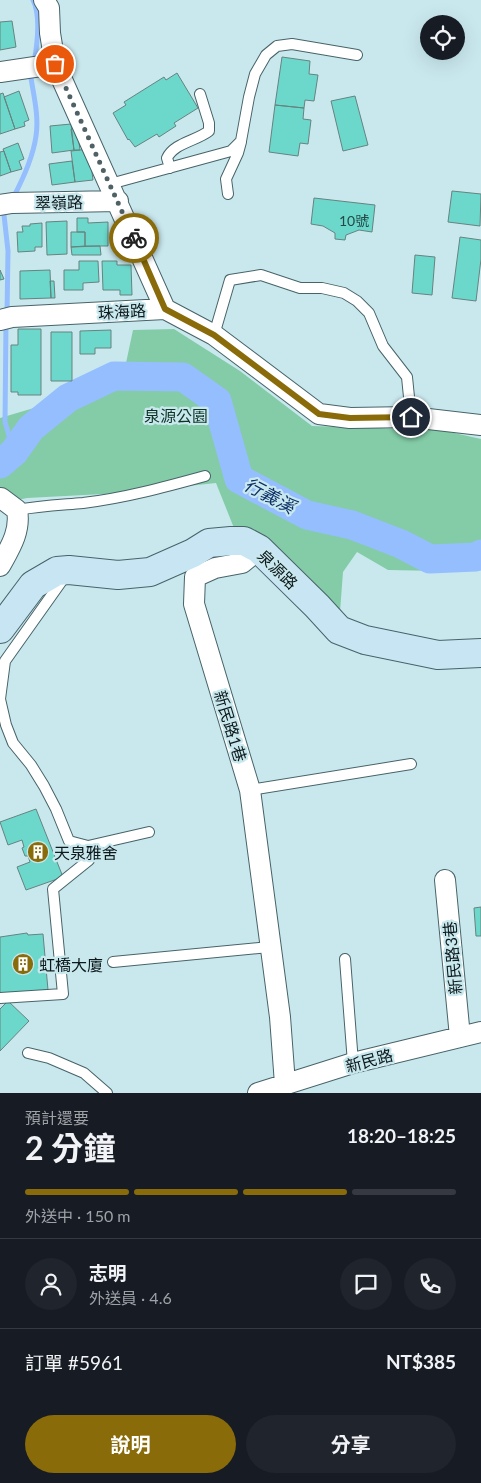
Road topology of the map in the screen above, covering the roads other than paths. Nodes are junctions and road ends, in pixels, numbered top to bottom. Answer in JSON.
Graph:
{"nodes":[{"id":1,"x":44,"y":0,"type":"edge"},
{"id":2,"x":357,"y":55,"type":"dead end"},
{"id":3,"x":55,"y":64,"type":"junction"},
{"id":4,"x":0,"y":72,"type":"edge"},
{"id":5,"x":200,"y":94,"type":"dead end"},
{"id":6,"x":241,"y":141,"type":"junction"},
{"id":7,"x":170,"y":168,"type":"junction"},
{"id":8,"x":114,"y":193,"type":"junction"},
{"id":9,"x":228,"y":194,"type":"dead end"},
{"id":10,"x":0,"y":205,"type":"edge"},
{"id":11,"x":165,"y":309,"type":"junction"},
{"id":12,"x":0,"y":320,"type":"edge"},
{"id":13,"x":214,"y":335,"type":"junction"},
{"id":14,"x":411,"y":417,"type":"junction"},
{"id":15,"x":481,"y":425,"type":"edge"},
{"id":16,"x":205,"y":476,"type":"dead end"},
{"id":17,"x":0,"y":499,"type":"edge"},
{"id":18,"x":18,"y":510,"type":"junction"},
{"id":19,"x":259,"y":549,"type":"junction"},
{"id":20,"x":0,"y":566,"type":"edge"},
{"id":21,"x":70,"y":570,"type":"junction"},
{"id":22,"x":0,"y":629,"type":"edge"},
{"id":23,"x":481,"y":653,"type":"edge"},
{"id":24,"x":411,"y":764,"type":"dead end"},
{"id":25,"x":250,"y":790,"type":"junction"},
{"id":26,"x":149,"y":832,"type":"dead end"},
{"id":27,"x":88,"y":846,"type":"junction"},
{"id":28,"x":445,"y":880,"type":"dead end"},
{"id":29,"x":270,"y":947,"type":"junction"},
{"id":30,"x":345,"y":959,"type":"dead end"},
{"id":31,"x":113,"y":962,"type":"dead end"},
{"id":32,"x":0,"y":998,"type":"edge"},
{"id":33,"x":481,"y":1032,"type":"edge"},
{"id":34,"x":460,"y":1037,"type":"junction"},
{"id":35,"x":28,"y":1053,"type":"dead end"},
{"id":36,"x":354,"y":1063,"type":"junction"},
{"id":37,"x":285,"y":1084,"type":"junction"},
{"id":38,"x":108,"y":1093,"type":"edge"},
{"id":39,"x":258,"y":1093,"type":"edge"}],
"edges":[{"from":1,"to":3,"type":"street"},
{"from":2,"to":6,"type":"lane"},
{"from":3,"to":4,"type":"street"},
{"from":3,"to":8,"type":"street"},
{"from":5,"to":7,"type":"lane"},
{"from":6,"to":7,"type":"lane"},
{"from":6,"to":9,"type":"lane"},
{"from":7,"to":8,"type":"lane"},
{"from":8,"to":10,"type":"street","name":"翠嶺路"},
{"from":8,"to":11,"type":"street"},
{"from":11,"to":12,"type":"street","name":"珠海路"},
{"from":11,"to":13,"type":"street","name":"珠海路"},
{"from":13,"to":14,"type":"street","name":"珠海路"},
{"from":13,"to":14,"type":"lane"},
{"from":14,"to":15,"type":"street","name":"珠海路"},
{"from":16,"to":18,"type":"lane"},
{"from":17,"to":18,"type":"street"},
{"from":18,"to":20,"type":"street"},
{"from":19,"to":21,"type":"street","name":"泉源路"},
{"from":19,"to":23,"type":"street","name":"泉源路"},
{"from":19,"to":25,"type":"street","name":"新民路1巷"},
{"from":21,"to":22,"type":"street","name":"泉源路"},
{"from":21,"to":27,"type":"lane"},
{"from":24,"to":25,"type":"lane"},
{"from":25,"to":29,"type":"street","name":"新民路1巷"},
{"from":26,"to":27,"type":"lane"},
{"from":27,"to":32,"type":"lane"},
{"from":28,"to":34,"type":"street","name":"新民路3巷"},
{"from":29,"to":31,"type":"lane"},
{"from":29,"to":37,"type":"street","name":"新民路1巷"},
{"from":30,"to":36,"type":"lane"},
{"from":33,"to":34,"type":"street","name":"新民路"},
{"from":34,"to":36,"type":"street","name":"新民路"},
{"from":35,"to":38,"type":"lane"},
{"from":36,"to":37,"type":"street","name":"新民路"},
{"from":37,"to":39,"type":"street","name":"新民路"}]}
